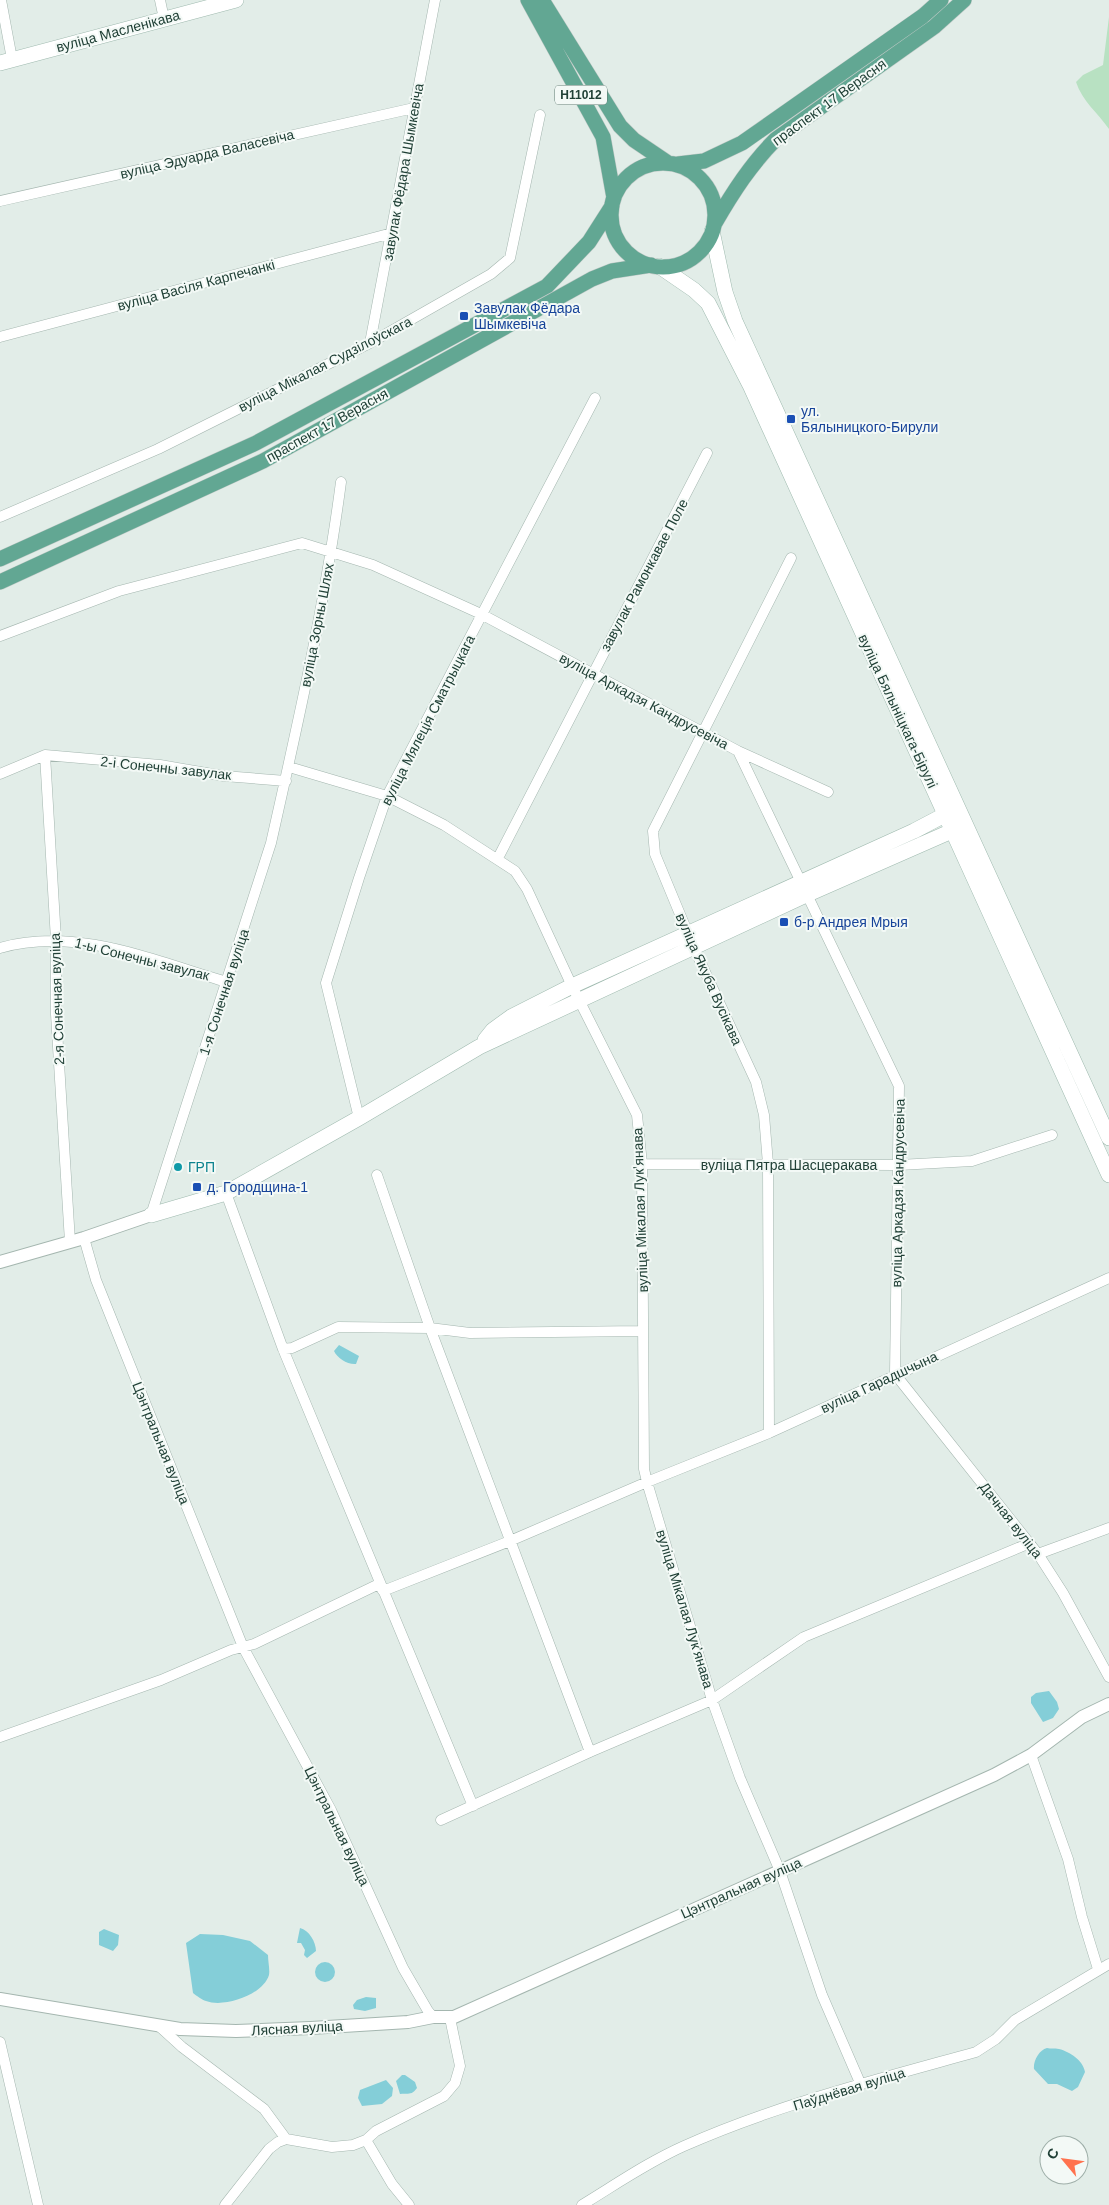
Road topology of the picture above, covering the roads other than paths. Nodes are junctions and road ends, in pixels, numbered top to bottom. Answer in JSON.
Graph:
{"nodes":[{"id":1,"x":1,"y":0,"type":"edge"},
{"id":2,"x":160,"y":0,"type":"edge"},
{"id":3,"x":236,"y":0,"type":"edge"},
{"id":4,"x":435,"y":0,"type":"edge"},
{"id":5,"x":528,"y":0,"type":"edge"},
{"id":6,"x":542,"y":0,"type":"edge"},
{"id":7,"x":941,"y":0,"type":"edge"},
{"id":8,"x":964,"y":0,"type":"edge"},
{"id":9,"x":164,"y":19,"type":"junction"},
{"id":10,"x":6,"y":61,"type":"edge"},
{"id":11,"x":414,"y":108,"type":"junction"},
{"id":12,"x":540,"y":115,"type":"dead end"},
{"id":13,"x":672,"y":164,"type":"junction"},
{"id":14,"x":0,"y":201,"type":"edge"},
{"id":15,"x":613,"y":202,"type":"junction"},
{"id":16,"x":713,"y":227,"type":"junction"},
{"id":17,"x":392,"y":233,"type":"junction"},
{"id":18,"x":655,"y":266,"type":"junction"},
{"id":19,"x":0,"y":337,"type":"edge"},
{"id":20,"x":370,"y":343,"type":"junction"},
{"id":21,"x":596,"y":398,"type":"dead end"},
{"id":22,"x":707,"y":453,"type":"dead end"},
{"id":23,"x":341,"y":482,"type":"dead end"},
{"id":24,"x":0,"y":517,"type":"edge"},
{"id":25,"x":332,"y":551,"type":"junction"},
{"id":26,"x":790,"y":558,"type":"dead end"},
{"id":27,"x":0,"y":559,"type":"edge"},
{"id":28,"x":0,"y":582,"type":"edge"},
{"id":29,"x":481,"y":614,"type":"junction"},
{"id":30,"x":0,"y":636,"type":"edge"},
{"id":31,"x":592,"y":674,"type":"junction"},
{"id":32,"x":702,"y":732,"type":"junction"},
{"id":33,"x":738,"y":751,"type":"junction"},
{"id":34,"x":45,"y":755,"type":"junction"},
{"id":35,"x":289,"y":767,"type":"junction"},
{"id":36,"x":0,"y":774,"type":"edge"},
{"id":37,"x":286,"y":781,"type":"junction"},
{"id":38,"x":828,"y":792,"type":"dead end"},
{"id":39,"x":387,"y":796,"type":"junction"},
{"id":40,"x":951,"y":812,"type":"junction"},
{"id":41,"x":958,"y":828,"type":"junction"},
{"id":42,"x":498,"y":858,"type":"junction"},
{"id":43,"x":803,"y":888,"type":"junction"},
{"id":44,"x":56,"y":940,"type":"junction"},
{"id":45,"x":690,"y":941,"type":"junction"},
{"id":46,"x":0,"y":948,"type":"edge"},
{"id":47,"x":227,"y":982,"type":"junction"},
{"id":48,"x":575,"y":993,"type":"junction"},
{"id":49,"x":359,"y":1118,"type":"junction"},
{"id":50,"x":1052,"y":1135,"type":"dead end"},
{"id":51,"x":1109,"y":1138,"type":"edge"},
{"id":52,"x":642,"y":1164,"type":"junction"},
{"id":53,"x":768,"y":1164,"type":"junction"},
{"id":54,"x":899,"y":1165,"type":"junction"},
{"id":55,"x":1109,"y":1175,"type":"edge"},
{"id":56,"x":377,"y":1176,"type":"dead end"},
{"id":57,"x":226,"y":1193,"type":"junction"},
{"id":58,"x":151,"y":1215,"type":"junction"},
{"id":59,"x":84,"y":1238,"type":"junction"},
{"id":60,"x":70,"y":1242,"type":"junction"},
{"id":61,"x":0,"y":1262,"type":"edge"},
{"id":62,"x":1109,"y":1278,"type":"edge"},
{"id":63,"x":430,"y":1328,"type":"junction"},
{"id":64,"x":643,"y":1331,"type":"junction"},
{"id":65,"x":283,"y":1349,"type":"junction"},
{"id":66,"x":895,"y":1374,"type":"junction"},
{"id":67,"x":769,"y":1433,"type":"junction"},
{"id":68,"x":647,"y":1482,"type":"junction"},
{"id":69,"x":1109,"y":1528,"type":"edge"},
{"id":70,"x":510,"y":1541,"type":"junction"},
{"id":71,"x":1030,"y":1543,"type":"junction"},
{"id":72,"x":1038,"y":1554,"type":"junction"},
{"id":73,"x":381,"y":1588,"type":"junction"},
{"id":74,"x":243,"y":1646,"type":"junction"},
{"id":75,"x":1109,"y":1677,"type":"edge"},
{"id":76,"x":712,"y":1700,"type":"junction"},
{"id":77,"x":1109,"y":1704,"type":"edge"},
{"id":78,"x":0,"y":1738,"type":"edge"},
{"id":79,"x":590,"y":1752,"type":"junction"},
{"id":80,"x":1031,"y":1755,"type":"junction"},
{"id":81,"x":473,"y":1806,"type":"junction"},
{"id":82,"x":441,"y":1820,"type":"dead end"},
{"id":83,"x":780,"y":1871,"type":"junction"},
{"id":84,"x":1109,"y":1964,"type":"edge"},
{"id":85,"x":1098,"y":1969,"type":"junction"},
{"id":86,"x":0,"y":1999,"type":"edge"},
{"id":87,"x":433,"y":2017,"type":"junction"},
{"id":88,"x":450,"y":2018,"type":"junction"},
{"id":89,"x":160,"y":2027,"type":"junction"},
{"id":90,"x":0,"y":2042,"type":"edge"},
{"id":91,"x":861,"y":2085,"type":"junction"},
{"id":92,"x":286,"y":2139,"type":"junction"},
{"id":93,"x":366,"y":2140,"type":"junction"},
{"id":94,"x":38,"y":2205,"type":"edge"},
{"id":95,"x":224,"y":2205,"type":"edge"},
{"id":96,"x":410,"y":2205,"type":"edge"},
{"id":97,"x":582,"y":2205,"type":"edge"}],
"edges":[{"from":1,"to":10,"type":"street"},
{"from":2,"to":9,"type":"street"},
{"from":3,"to":9,"type":"main road","name":"вуліца Масленікава"},
{"from":4,"to":11,"type":"street","name":"завулак Фёдара Шымкевіча"},
{"from":5,"to":15,"type":"main road","number":"Н11012"},
{"from":6,"to":13,"type":"main road","number":"Н11012"},
{"from":7,"to":13,"type":"main road","name":"праспект 17 Верасня"},
{"from":8,"to":16,"type":"main road","name":"праспект 17 Верасня"},
{"from":9,"to":10,"type":"main road","name":"вуліца Масленікава"},
{"from":11,"to":14,"type":"street","name":"вуліца Эдуарда Валасевіча"},
{"from":11,"to":17,"type":"street","name":"завулак Фёдара Шымкевіча"},
{"from":12,"to":20,"type":"street","name":"вуліца Мікалая Судзілоўскага"},
{"from":13,"to":15,"type":"main road"},
{"from":13,"to":16,"type":"main road","number":"Н11012"},
{"from":15,"to":18,"type":"main road","number":"Н11012"},
{"from":15,"to":27,"type":"main road","name":"праспект 17 Верасня"},
{"from":16,"to":18,"type":"main road"},
{"from":16,"to":40,"type":"main road","name":"вуліца Бялыніцкага-Бірулі","number":"Н11012"},
{"from":17,"to":19,"type":"street","name":"вуліца Васіля Карпечанкі"},
{"from":17,"to":20,"type":"street","name":"завулак Фёдара Шымкевіча"},
{"from":18,"to":28,"type":"main road","name":"праспект 17 Верасня"},
{"from":18,"to":40,"type":"main road","name":"вуліца Бялыніцкага-Бірулі","number":"Н11012"},
{"from":20,"to":24,"type":"street","name":"вуліца Мікалая Судзілоўскага"},
{"from":21,"to":29,"type":"street","name":"вуліца Мялеція Сматрыцкага"},
{"from":22,"to":31,"type":"street","name":"завулак Рамонкавае Поле"},
{"from":23,"to":25,"type":"street","name":"вуліца Зорны Шлях"},
{"from":25,"to":29,"type":"street","name":"вуліца Аркадзя Кандрусевіча"},
{"from":25,"to":30,"type":"street"},
{"from":25,"to":35,"type":"street","name":"вуліца Зорны Шлях"},
{"from":26,"to":32,"type":"street","name":"вуліца Якуба Вусікава"},
{"from":29,"to":31,"type":"street","name":"вуліца Аркадзя Кандрусевіча"},
{"from":29,"to":39,"type":"street","name":"вуліца Мялеція Сматрыцкага"},
{"from":31,"to":32,"type":"street","name":"вуліца Аркадзя Кандрусевіча"},
{"from":31,"to":42,"type":"street","name":"завулак Рамонкавае Поле"},
{"from":32,"to":33,"type":"street","name":"вуліца Аркадзя Кандрусевіча"},
{"from":32,"to":45,"type":"street","name":"вуліца Якуба Вусікава"},
{"from":33,"to":38,"type":"street"},
{"from":33,"to":43,"type":"street","name":"вуліца Аркадзя Кандрусевіча"},
{"from":34,"to":36,"type":"street"},
{"from":34,"to":37,"type":"street","name":"2-і Сонечны завулак"},
{"from":34,"to":44,"type":"street","name":"2-я Сонечная вуліца"},
{"from":35,"to":37,"type":"street","name":"1-я Сонечная вуліца"},
{"from":35,"to":39,"type":"street","name":"вуліца Мікалая Лукʼянава"},
{"from":37,"to":47,"type":"street","name":"1-я Сонечная вуліца"},
{"from":39,"to":42,"type":"street","name":"вуліца Мікалая Лукʼянава"},
{"from":39,"to":49,"type":"street","name":"вуліца Мялеція Сматрыцкага"},
{"from":40,"to":41,"type":"main road","name":"вуліца Бялыніцкага-Бірулі","number":"Н11012"},
{"from":40,"to":43,"type":"main road"},
{"from":41,"to":43,"type":"main road"},
{"from":41,"to":51,"type":"main road","name":"вуліца Бялыніцкага-Бірулі"},
{"from":41,"to":55,"type":"main road","name":"вуліца Бялыніцкага-Бірулі"},
{"from":42,"to":48,"type":"street","name":"вуліца Мікалая Лукʼянава"},
{"from":43,"to":45,"type":"main road"},
{"from":43,"to":54,"type":"street","name":"вуліца Аркадзя Кандрусевіча"},
{"from":44,"to":46,"type":"street","name":"1-ы Сонечны завулак"},
{"from":44,"to":47,"type":"street","name":"1-ы Сонечны завулак"},
{"from":44,"to":60,"type":"street","name":"2-я Сонечная вуліца"},
{"from":45,"to":48,"type":"main road"},
{"from":45,"to":53,"type":"street","name":"вуліца Якуба Вусікава"},
{"from":47,"to":58,"type":"street","name":"1-я Сонечная вуліца"},
{"from":48,"to":49,"type":"main road"},
{"from":48,"to":52,"type":"street","name":"вуліца Мікалая Лукʼянава"},
{"from":49,"to":57,"type":"main road"},
{"from":50,"to":54,"type":"street","name":"вуліца Пятра Шасцеракава"},
{"from":52,"to":53,"type":"street","name":"вуліца Пятра Шасцеракава"},
{"from":52,"to":64,"type":"street","name":"вуліца Мікалая Лукʼянава"},
{"from":53,"to":54,"type":"street","name":"вуліца Пятра Шасцеракава"},
{"from":53,"to":67,"type":"street","name":"вуліца Якуба Вусікава"},
{"from":54,"to":66,"type":"street","name":"вуліца Аркадзя Кандрусевіча"},
{"from":56,"to":63,"type":"street"},
{"from":57,"to":58,"type":"main road"},
{"from":57,"to":65,"type":"street"},
{"from":58,"to":59,"type":"street"},
{"from":59,"to":60,"type":"street"},
{"from":59,"to":74,"type":"street","name":"Цэнтральная вуліца"},
{"from":60,"to":61,"type":"street"},
{"from":62,"to":66,"type":"street","name":"вуліца Гарадшчына"},
{"from":63,"to":64,"type":"street"},
{"from":63,"to":65,"type":"street"},
{"from":63,"to":70,"type":"street"},
{"from":64,"to":68,"type":"street","name":"вуліца Мікалая Лукʼянава"},
{"from":65,"to":73,"type":"street"},
{"from":66,"to":67,"type":"street","name":"вуліца Гарадшчына"},
{"from":66,"to":71,"type":"street","name":"Дачная вуліца"},
{"from":67,"to":68,"type":"street","name":"вуліца Гарадшчына"},
{"from":68,"to":70,"type":"street"},
{"from":68,"to":76,"type":"street","name":"вуліца Мікалая Лукʼянава"},
{"from":69,"to":72,"type":"street"},
{"from":70,"to":73,"type":"street"},
{"from":70,"to":79,"type":"street"},
{"from":71,"to":72,"type":"street","name":"Дачная вуліца"},
{"from":71,"to":76,"type":"street"},
{"from":72,"to":75,"type":"street","name":"Дачная вуліца"},
{"from":73,"to":74,"type":"street"},
{"from":73,"to":81,"type":"street"},
{"from":74,"to":78,"type":"street"},
{"from":74,"to":87,"type":"street","name":"Цэнтральная вуліца"},
{"from":76,"to":79,"type":"street"},
{"from":76,"to":83,"type":"street","name":"вуліца Мікалая Лукʼянава"},
{"from":77,"to":80,"type":"street","name":"Цэнтральная вуліца"},
{"from":79,"to":81,"type":"street"},
{"from":80,"to":83,"type":"street","name":"Цэнтральная вуліца"},
{"from":80,"to":85,"type":"street"},
{"from":81,"to":82,"type":"street"},
{"from":83,"to":88,"type":"street","name":"Цэнтральная вуліца"},
{"from":83,"to":91,"type":"street","name":"вуліца Мікалая Лукʼянава"},
{"from":84,"to":85,"type":"street","name":"Паўднёвая вуліца"},
{"from":85,"to":91,"type":"street","name":"Паўднёвая вуліца"},
{"from":86,"to":89,"type":"street","name":"Лясная вуліца"},
{"from":87,"to":88,"type":"street","name":"Цэнтральная вуліца"},
{"from":87,"to":89,"type":"street","name":"Лясная вуліца"},
{"from":88,"to":93,"type":"street"},
{"from":89,"to":92,"type":"street"},
{"from":90,"to":94,"type":"street"},
{"from":91,"to":97,"type":"street","name":"Паўднёвая вуліца"},
{"from":92,"to":93,"type":"street"},
{"from":92,"to":95,"type":"street"},
{"from":93,"to":96,"type":"street"}]}
